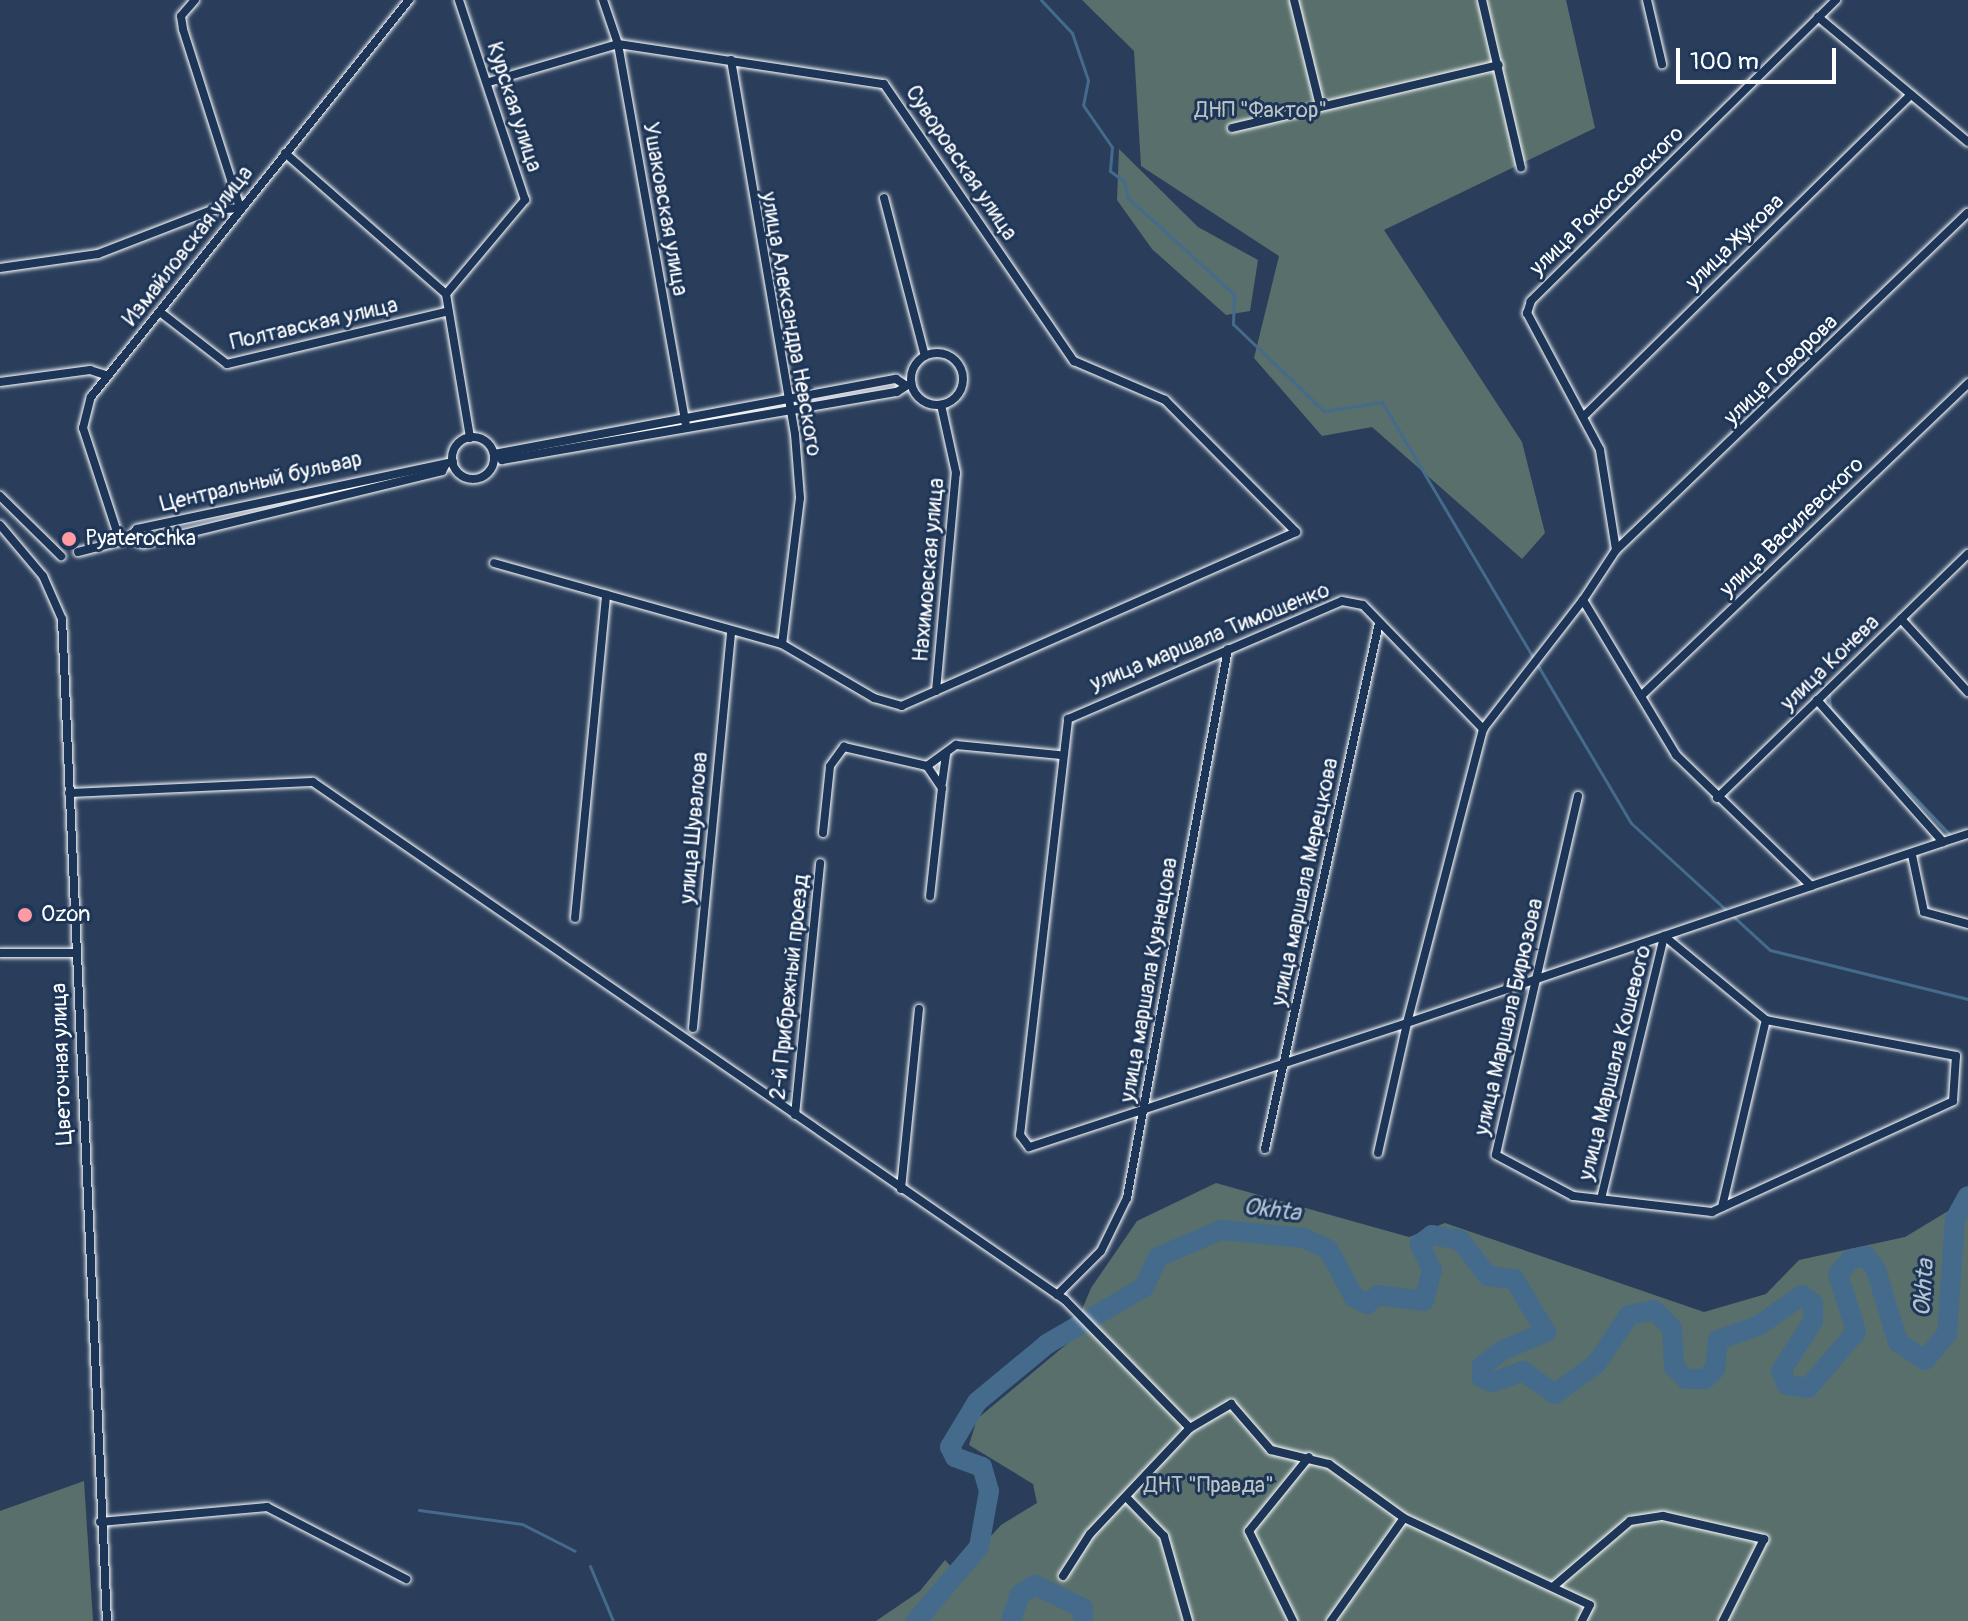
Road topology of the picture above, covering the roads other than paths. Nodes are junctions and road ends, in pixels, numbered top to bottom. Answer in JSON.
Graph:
{"nodes":[{"id":1,"x":195,"y":0,"type":"edge"},
{"id":2,"x":409,"y":0,"type":"edge"},
{"id":3,"x":459,"y":0,"type":"edge"},
{"id":4,"x":603,"y":0,"type":"edge"},
{"id":5,"x":1294,"y":0,"type":"edge"},
{"id":6,"x":1482,"y":0,"type":"edge"},
{"id":7,"x":1647,"y":0,"type":"edge"},
{"id":8,"x":1836,"y":0,"type":"edge"},
{"id":9,"x":1818,"y":17,"type":"junction"},
{"id":10,"x":618,"y":44,"type":"junction"},
{"id":11,"x":731,"y":60,"type":"junction"},
{"id":12,"x":1662,"y":64,"type":"dead end"},
{"id":13,"x":1499,"y":65,"type":"junction"},
{"id":14,"x":489,"y":82,"type":"junction"},
{"id":15,"x":1911,"y":95,"type":"junction"},
{"id":16,"x":1320,"y":106,"type":"junction"},
{"id":17,"x":1232,"y":128,"type":"dead end"},
{"id":18,"x":1968,"y":142,"type":"edge"},
{"id":19,"x":285,"y":153,"type":"junction"},
{"id":20,"x":1521,"y":168,"type":"dead end"},
{"id":21,"x":884,"y":198,"type":"dead end"},
{"id":22,"x":240,"y":208,"type":"junction"},
{"id":23,"x":1968,"y":213,"type":"edge"},
{"id":24,"x":0,"y":268,"type":"edge"},
{"id":25,"x":446,"y":294,"type":"junction"},
{"id":26,"x":160,"y":312,"type":"junction"},
{"id":27,"x":445,"y":312,"type":"junction"},
{"id":28,"x":925,"y":356,"type":"junction"},
{"id":29,"x":108,"y":376,"type":"junction"},
{"id":30,"x":0,"y":382,"type":"edge"},
{"id":31,"x":1968,"y":383,"type":"edge"},
{"id":32,"x":907,"y":384,"type":"junction"},
{"id":33,"x":787,"y":398,"type":"junction"},
{"id":34,"x":941,"y":405,"type":"junction"},
{"id":35,"x":789,"y":409,"type":"junction"},
{"id":36,"x":1585,"y":415,"type":"junction"},
{"id":37,"x":684,"y":416,"type":"junction"},
{"id":38,"x":686,"y":427,"type":"junction"},
{"id":39,"x":470,"y":438,"type":"junction"},
{"id":40,"x":496,"y":454,"type":"junction"},
{"id":41,"x":449,"y":463,"type":"junction"},
{"id":42,"x":0,"y":496,"type":"edge"},
{"id":43,"x":0,"y":525,"type":"edge"},
{"id":44,"x":125,"y":540,"type":"junction"},
{"id":45,"x":1616,"y":550,"type":"junction"},
{"id":46,"x":78,"y":552,"type":"dead end"},
{"id":47,"x":1968,"y":554,"type":"edge"},
{"id":48,"x":61,"y":556,"type":"dead end"},
{"id":49,"x":494,"y":563,"type":"dead end"},
{"id":50,"x":606,"y":594,"type":"junction"},
{"id":51,"x":1583,"y":600,"type":"junction"},
{"id":52,"x":1901,"y":619,"type":"junction"},
{"id":53,"x":1379,"y":623,"type":"junction"},
{"id":54,"x":731,"y":631,"type":"junction"},
{"id":55,"x":782,"y":644,"type":"junction"},
{"id":56,"x":1228,"y":649,"type":"junction"},
{"id":57,"x":936,"y":691,"type":"junction"},
{"id":58,"x":1968,"y":692,"type":"edge"},
{"id":59,"x":1641,"y":696,"type":"junction"},
{"id":60,"x":1817,"y":700,"type":"junction"},
{"id":61,"x":1483,"y":729,"type":"junction"},
{"id":62,"x":946,"y":752,"type":"junction"},
{"id":63,"x":1059,"y":755,"type":"junction"},
{"id":64,"x":927,"y":766,"type":"junction"},
{"id":65,"x":942,"y":788,"type":"junction"},
{"id":66,"x":69,"y":793,"type":"junction"},
{"id":67,"x":1578,"y":796,"type":"dead end"},
{"id":68,"x":1717,"y":798,"type":"junction"},
{"id":69,"x":823,"y":833,"type":"dead end"},
{"id":70,"x":1968,"y":834,"type":"edge"},
{"id":71,"x":1943,"y":842,"type":"junction"},
{"id":72,"x":1912,"y":855,"type":"junction"},
{"id":73,"x":820,"y":863,"type":"dead end"},
{"id":74,"x":1811,"y":886,"type":"junction"},
{"id":75,"x":930,"y":896,"type":"dead end"},
{"id":76,"x":575,"y":918,"type":"dead end"},
{"id":77,"x":1968,"y":924,"type":"edge"},
{"id":78,"x":1664,"y":936,"type":"junction"},
{"id":79,"x":0,"y":953,"type":"edge"},
{"id":80,"x":76,"y":953,"type":"junction"},
{"id":81,"x":1536,"y":979,"type":"junction"},
{"id":82,"x":919,"y":1009,"type":"dead end"},
{"id":83,"x":1766,"y":1020,"type":"junction"},
{"id":84,"x":1407,"y":1023,"type":"junction"},
{"id":85,"x":693,"y":1028,"type":"dead end"},
{"id":86,"x":1284,"y":1064,"type":"junction"},
{"id":87,"x":1143,"y":1111,"type":"junction"},
{"id":88,"x":795,"y":1115,"type":"junction"},
{"id":89,"x":1265,"y":1149,"type":"dead end"},
{"id":90,"x":1378,"y":1153,"type":"dead end"},
{"id":91,"x":901,"y":1189,"type":"junction"},
{"id":92,"x":1601,"y":1199,"type":"junction"},
{"id":93,"x":1722,"y":1207,"type":"junction"},
{"id":94,"x":1061,"y":1297,"type":"junction"},
{"id":95,"x":1190,"y":1428,"type":"junction"},
{"id":96,"x":1309,"y":1457,"type":"junction"},
{"id":97,"x":1127,"y":1498,"type":"junction"},
{"id":98,"x":1404,"y":1518,"type":"junction"},
{"id":99,"x":100,"y":1522,"type":"junction"},
{"id":100,"x":1063,"y":1576,"type":"dead end"},
{"id":101,"x":406,"y":1579,"type":"dead end"},
{"id":102,"x":1554,"y":1586,"type":"junction"},
{"id":103,"x":107,"y":1621,"type":"edge"},
{"id":104,"x":1188,"y":1621,"type":"edge"},
{"id":105,"x":1293,"y":1621,"type":"edge"},
{"id":106,"x":1331,"y":1621,"type":"edge"},
{"id":107,"x":1582,"y":1621,"type":"edge"},
{"id":108,"x":1723,"y":1621,"type":"edge"}],
"edges":[{"from":1,"to":22,"type":"street"},
{"from":2,"to":19,"type":"street","name":"Измайловская улица"},
{"from":3,"to":14,"type":"street","name":"Курская улица"},
{"from":4,"to":10,"type":"street","name":"Ушаковская улица"},
{"from":5,"to":16,"type":"street"},
{"from":6,"to":13,"type":"street"},
{"from":7,"to":12,"type":"street"},
{"from":8,"to":9,"type":"street","name":"улица Рокоссовского"},
{"from":9,"to":15,"type":"street"},
{"from":9,"to":36,"type":"street","name":"улица Рокоссовского"},
{"from":10,"to":11,"type":"street","name":"Суворовская улица"},
{"from":10,"to":14,"type":"street","name":"Суворовская улица"},
{"from":10,"to":37,"type":"street","name":"Ушаковская улица"},
{"from":11,"to":33,"type":"street","name":"улица Александра Невского"},
{"from":11,"to":57,"type":"street","name":"Суворовская улица"},
{"from":13,"to":16,"type":"street"},
{"from":13,"to":20,"type":"street"},
{"from":14,"to":25,"type":"street","name":"Курская улица"},
{"from":15,"to":18,"type":"street"},
{"from":15,"to":36,"type":"street","name":"улица Жукова"},
{"from":16,"to":17,"type":"street"},
{"from":19,"to":22,"type":"street","name":"Измайловская улица"},
{"from":19,"to":25,"type":"street"},
{"from":21,"to":28,"type":"street"},
{"from":22,"to":24,"type":"street"},
{"from":22,"to":26,"type":"street","name":"Измайловская улица"},
{"from":23,"to":45,"type":"street","name":"улица Говорова"},
{"from":25,"to":27,"type":"street"},
{"from":26,"to":27,"type":"street","name":"Полтавская улица"},
{"from":26,"to":29,"type":"street","name":"Измайловская улица"},
{"from":27,"to":39,"type":"street"},
{"from":28,"to":32,"type":"street"},
{"from":28,"to":34,"type":"street"},
{"from":29,"to":30,"type":"street"},
{"from":29,"to":44,"type":"street","name":"Измайловская улица"},
{"from":31,"to":59,"type":"street","name":"улица Василевского"},
{"from":32,"to":33,"type":"street"},
{"from":32,"to":34,"type":"street"},
{"from":32,"to":35,"type":"street"},
{"from":33,"to":35,"type":"street","name":"улица Александра Невского"},
{"from":33,"to":37,"type":"street"},
{"from":34,"to":57,"type":"street","name":"Нахимовская улица"},
{"from":35,"to":38,"type":"street"},
{"from":35,"to":55,"type":"street","name":"улица Александра Невского"},
{"from":36,"to":45,"type":"street","name":"улица Рокоссовского"},
{"from":37,"to":38,"type":"street","name":"Ушаковская улица"},
{"from":37,"to":40,"type":"street"},
{"from":38,"to":40,"type":"street"},
{"from":39,"to":40,"type":"street"},
{"from":39,"to":41,"type":"street"},
{"from":40,"to":41,"type":"street"},
{"from":41,"to":44,"type":"street","name":"Центральный бульвар"},
{"from":41,"to":44,"type":"street","name":"Центральный бульвар"},
{"from":42,"to":48,"type":"street"},
{"from":43,"to":66,"type":"street","name":"Цветочная улица"},
{"from":44,"to":46,"type":"street"},
{"from":45,"to":51,"type":"street"},
{"from":47,"to":52,"type":"street","name":"улица Конева"},
{"from":49,"to":50,"type":"street"},
{"from":50,"to":54,"type":"street"},
{"from":50,"to":76,"type":"street"},
{"from":51,"to":59,"type":"street"},
{"from":51,"to":61,"type":"street"},
{"from":52,"to":58,"type":"street"},
{"from":52,"to":60,"type":"street","name":"улица Конева"},
{"from":53,"to":56,"type":"street","name":"улица маршала Тимошенко"},
{"from":53,"to":61,"type":"street","name":"улица маршала Тимошенко"},
{"from":53,"to":86,"type":"street","name":"улица маршала Мерецкова"},
{"from":54,"to":55,"type":"street"},
{"from":54,"to":85,"type":"street","name":"улица Шувалова"},
{"from":55,"to":57,"type":"street"},
{"from":56,"to":63,"type":"street","name":"улица маршала Тимошенко"},
{"from":56,"to":87,"type":"street","name":"улица маршала Кузнецова"},
{"from":59,"to":68,"type":"street"},
{"from":60,"to":68,"type":"street","name":"улица Конева"},
{"from":60,"to":71,"type":"street"},
{"from":61,"to":84,"type":"street"},
{"from":62,"to":63,"type":"street"},
{"from":62,"to":64,"type":"street"},
{"from":62,"to":65,"type":"street"},
{"from":63,"to":87,"type":"street","name":"улица маршала Тимошенко"},
{"from":64,"to":65,"type":"street"},
{"from":64,"to":69,"type":"street"},
{"from":65,"to":75,"type":"street"},
{"from":66,"to":80,"type":"street","name":"Цветочная улица"},
{"from":66,"to":88,"type":"street"},
{"from":67,"to":81,"type":"street","name":"улица Маршала Бирюзова"},
{"from":68,"to":74,"type":"street"},
{"from":70,"to":71,"type":"street"},
{"from":71,"to":72,"type":"street"},
{"from":72,"to":74,"type":"street"},
{"from":72,"to":77,"type":"street"},
{"from":73,"to":88,"type":"street","name":"2-й Прибрежный проезд"},
{"from":74,"to":78,"type":"street","name":"улица маршала Тимошенко"},
{"from":78,"to":81,"type":"street","name":"улица маршала Тимошенко"},
{"from":78,"to":83,"type":"street"},
{"from":78,"to":92,"type":"street","name":"улица Маршала Кошевого"},
{"from":79,"to":80,"type":"street"},
{"from":80,"to":99,"type":"street","name":"Цветочная улица"},
{"from":81,"to":84,"type":"street","name":"улица маршала Тимошенко"},
{"from":81,"to":92,"type":"street","name":"улица Маршала Бирюзова"},
{"from":82,"to":91,"type":"street"},
{"from":83,"to":93,"type":"street"},
{"from":83,"to":93,"type":"street"},
{"from":84,"to":86,"type":"street","name":"улица маршала Тимошенко"},
{"from":84,"to":90,"type":"street"},
{"from":86,"to":87,"type":"street","name":"улица маршала Тимошенко"},
{"from":86,"to":89,"type":"street","name":"улица маршала Мерецкова"},
{"from":87,"to":94,"type":"street","name":"улица маршала Кузнецова"},
{"from":88,"to":91,"type":"street"},
{"from":91,"to":94,"type":"street"},
{"from":92,"to":93,"type":"street","name":"улица Маршала Бирюзова"},
{"from":94,"to":95,"type":"street"},
{"from":95,"to":96,"type":"street"},
{"from":95,"to":97,"type":"street"},
{"from":96,"to":98,"type":"street"},
{"from":96,"to":105,"type":"street"},
{"from":97,"to":100,"type":"street"},
{"from":97,"to":104,"type":"street"},
{"from":98,"to":102,"type":"street"},
{"from":98,"to":106,"type":"street"},
{"from":99,"to":101,"type":"street"},
{"from":99,"to":103,"type":"street","name":"Цветочная улица"},
{"from":102,"to":107,"type":"street"},
{"from":102,"to":108,"type":"street"}]}
